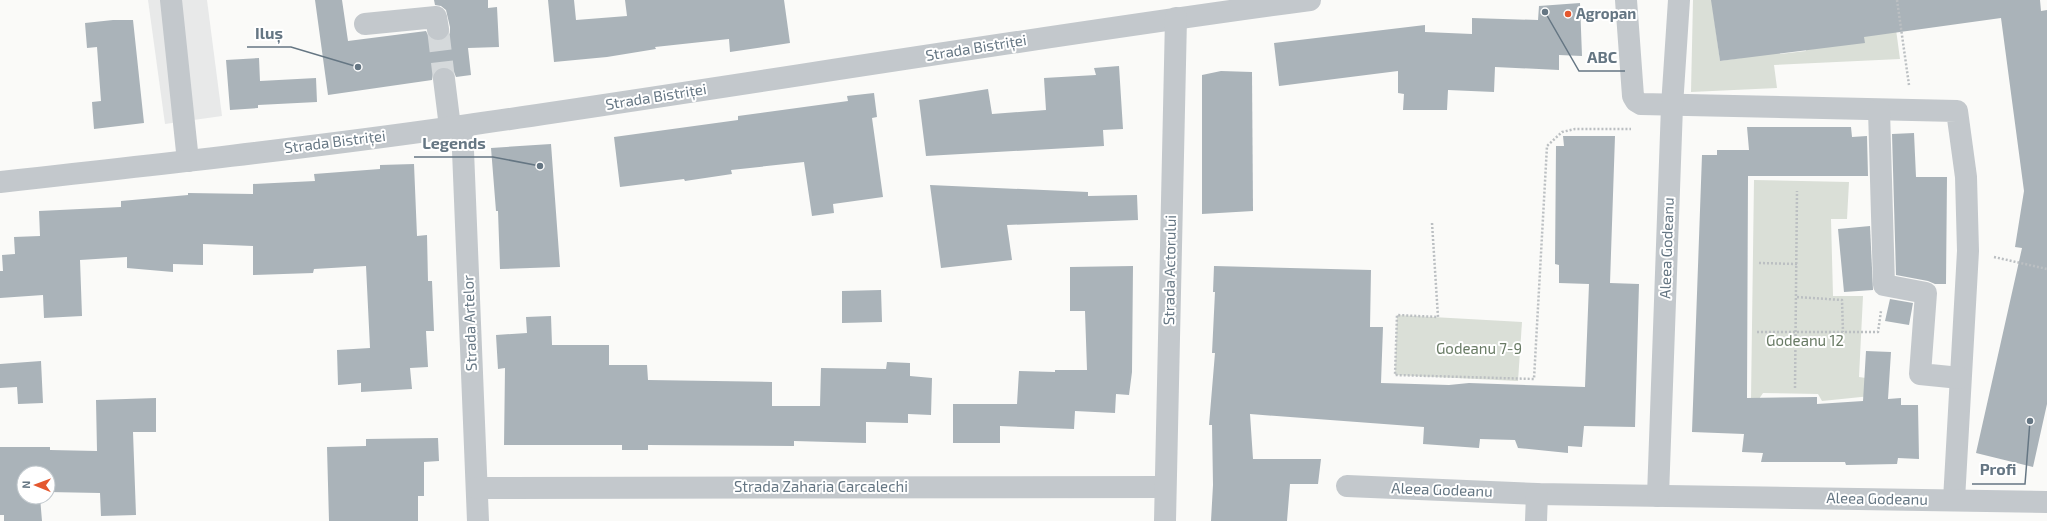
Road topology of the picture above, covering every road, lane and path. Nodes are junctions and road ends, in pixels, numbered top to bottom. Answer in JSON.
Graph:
{"nodes":[{"id":1,"x":171,"y":0,"type":"edge"},
{"id":2,"x":1310,"y":0,"type":"edge"},
{"id":3,"x":1626,"y":0,"type":"edge"},
{"id":4,"x":1679,"y":0,"type":"edge"},
{"id":5,"x":1897,"y":0,"type":"edge"},
{"id":6,"x":436,"y":15,"type":"edge"},
{"id":7,"x":1176,"y":18,"type":"junction"},
{"id":8,"x":364,"y":24,"type":"dead end"},
{"id":9,"x":444,"y":79,"type":"tunnel mouth"},
{"id":10,"x":1672,"y":106,"type":"junction"},
{"id":11,"x":1879,"y":110,"type":"junction"},
{"id":12,"x":1913,"y":110,"type":"junction"},
{"id":13,"x":456,"y":127,"type":"junction"},
{"id":14,"x":1672,"y":129,"type":"junction"},
{"id":15,"x":188,"y":161,"type":"junction"},
{"id":16,"x":0,"y":182,"type":"edge"},
{"id":17,"x":1797,"y":191,"type":"dead end"},
{"id":18,"x":1432,"y":224,"type":"dead end"},
{"id":19,"x":1968,"y":251,"type":"junction"},
{"id":20,"x":1759,"y":263,"type":"dead end"},
{"id":21,"x":1797,"y":264,"type":"junction"},
{"id":22,"x":2047,"y":269,"type":"edge"},
{"id":23,"x":1884,"y":284,"type":"junction"},
{"id":24,"x":1797,"y":297,"type":"junction"},
{"id":25,"x":1757,"y":332,"type":"dead end"},
{"id":26,"x":1796,"y":332,"type":"junction"},
{"id":27,"x":1843,"y":332,"type":"junction"},
{"id":28,"x":1960,"y":378,"type":"junction"},
{"id":29,"x":1796,"y":388,"type":"dead end"},
{"id":30,"x":1347,"y":486,"type":"dead end"},
{"id":31,"x":1165,"y":487,"type":"junction"},
{"id":32,"x":477,"y":488,"type":"junction"},
{"id":33,"x":1537,"y":494,"type":"junction"},
{"id":34,"x":1658,"y":496,"type":"junction"},
{"id":35,"x":1954,"y":500,"type":"junction"},
{"id":36,"x":2047,"y":502,"type":"edge"},
{"id":37,"x":478,"y":521,"type":"edge"},
{"id":38,"x":1165,"y":521,"type":"edge"},
{"id":39,"x":1536,"y":521,"type":"edge"}],
"edges":[{"from":1,"to":15,"type":"street"},
{"from":2,"to":7,"type":"street","name":"Strada Bistriței"},
{"from":3,"to":10,"type":"street"},
{"from":4,"to":10,"type":"street","name":"Aleea Godeanu"},
{"from":5,"to":12,"type":"path"},
{"from":6,"to":8,"type":"street"},
{"from":7,"to":13,"type":"street","name":"Strada Bistriței"},
{"from":7,"to":31,"type":"street","name":"Strada Actorului"},
{"from":9,"to":13,"type":"street","name":"Strada Artelor"},
{"from":10,"to":11,"type":"street"},
{"from":10,"to":14,"type":"street","name":"Aleea Godeanu"},
{"from":11,"to":12,"type":"street"},
{"from":11,"to":23,"type":"street"},
{"from":12,"to":19,"type":"street"},
{"from":13,"to":15,"type":"street","name":"Strada Bistriței"},
{"from":13,"to":32,"type":"street","name":"Strada Artelor"},
{"from":14,"to":18,"type":"path"},
{"from":14,"to":34,"type":"street","name":"Aleea Godeanu"},
{"from":15,"to":16,"type":"street","name":"Strada Bistriței"},
{"from":17,"to":21,"type":"path"},
{"from":19,"to":22,"type":"path"},
{"from":19,"to":28,"type":"street"},
{"from":20,"to":21,"type":"path"},
{"from":21,"to":24,"type":"path"},
{"from":23,"to":27,"type":"path"},
{"from":23,"to":28,"type":"street"},
{"from":24,"to":26,"type":"path"},
{"from":24,"to":27,"type":"path"},
{"from":25,"to":26,"type":"path"},
{"from":26,"to":27,"type":"path"},
{"from":26,"to":29,"type":"path"},
{"from":28,"to":35,"type":"street"},
{"from":30,"to":33,"type":"street","name":"Aleea Godeanu"},
{"from":31,"to":32,"type":"street","name":"Strada Zaharia Carcalechi"},
{"from":31,"to":38,"type":"street","name":"Strada Actorului"},
{"from":32,"to":37,"type":"street","name":"Strada Artelor"},
{"from":33,"to":34,"type":"street","name":"Aleea Godeanu"},
{"from":33,"to":39,"type":"street"},
{"from":34,"to":35,"type":"street","name":"Aleea Godeanu"},
{"from":35,"to":36,"type":"street","name":"Aleea Godeanu"}]}
